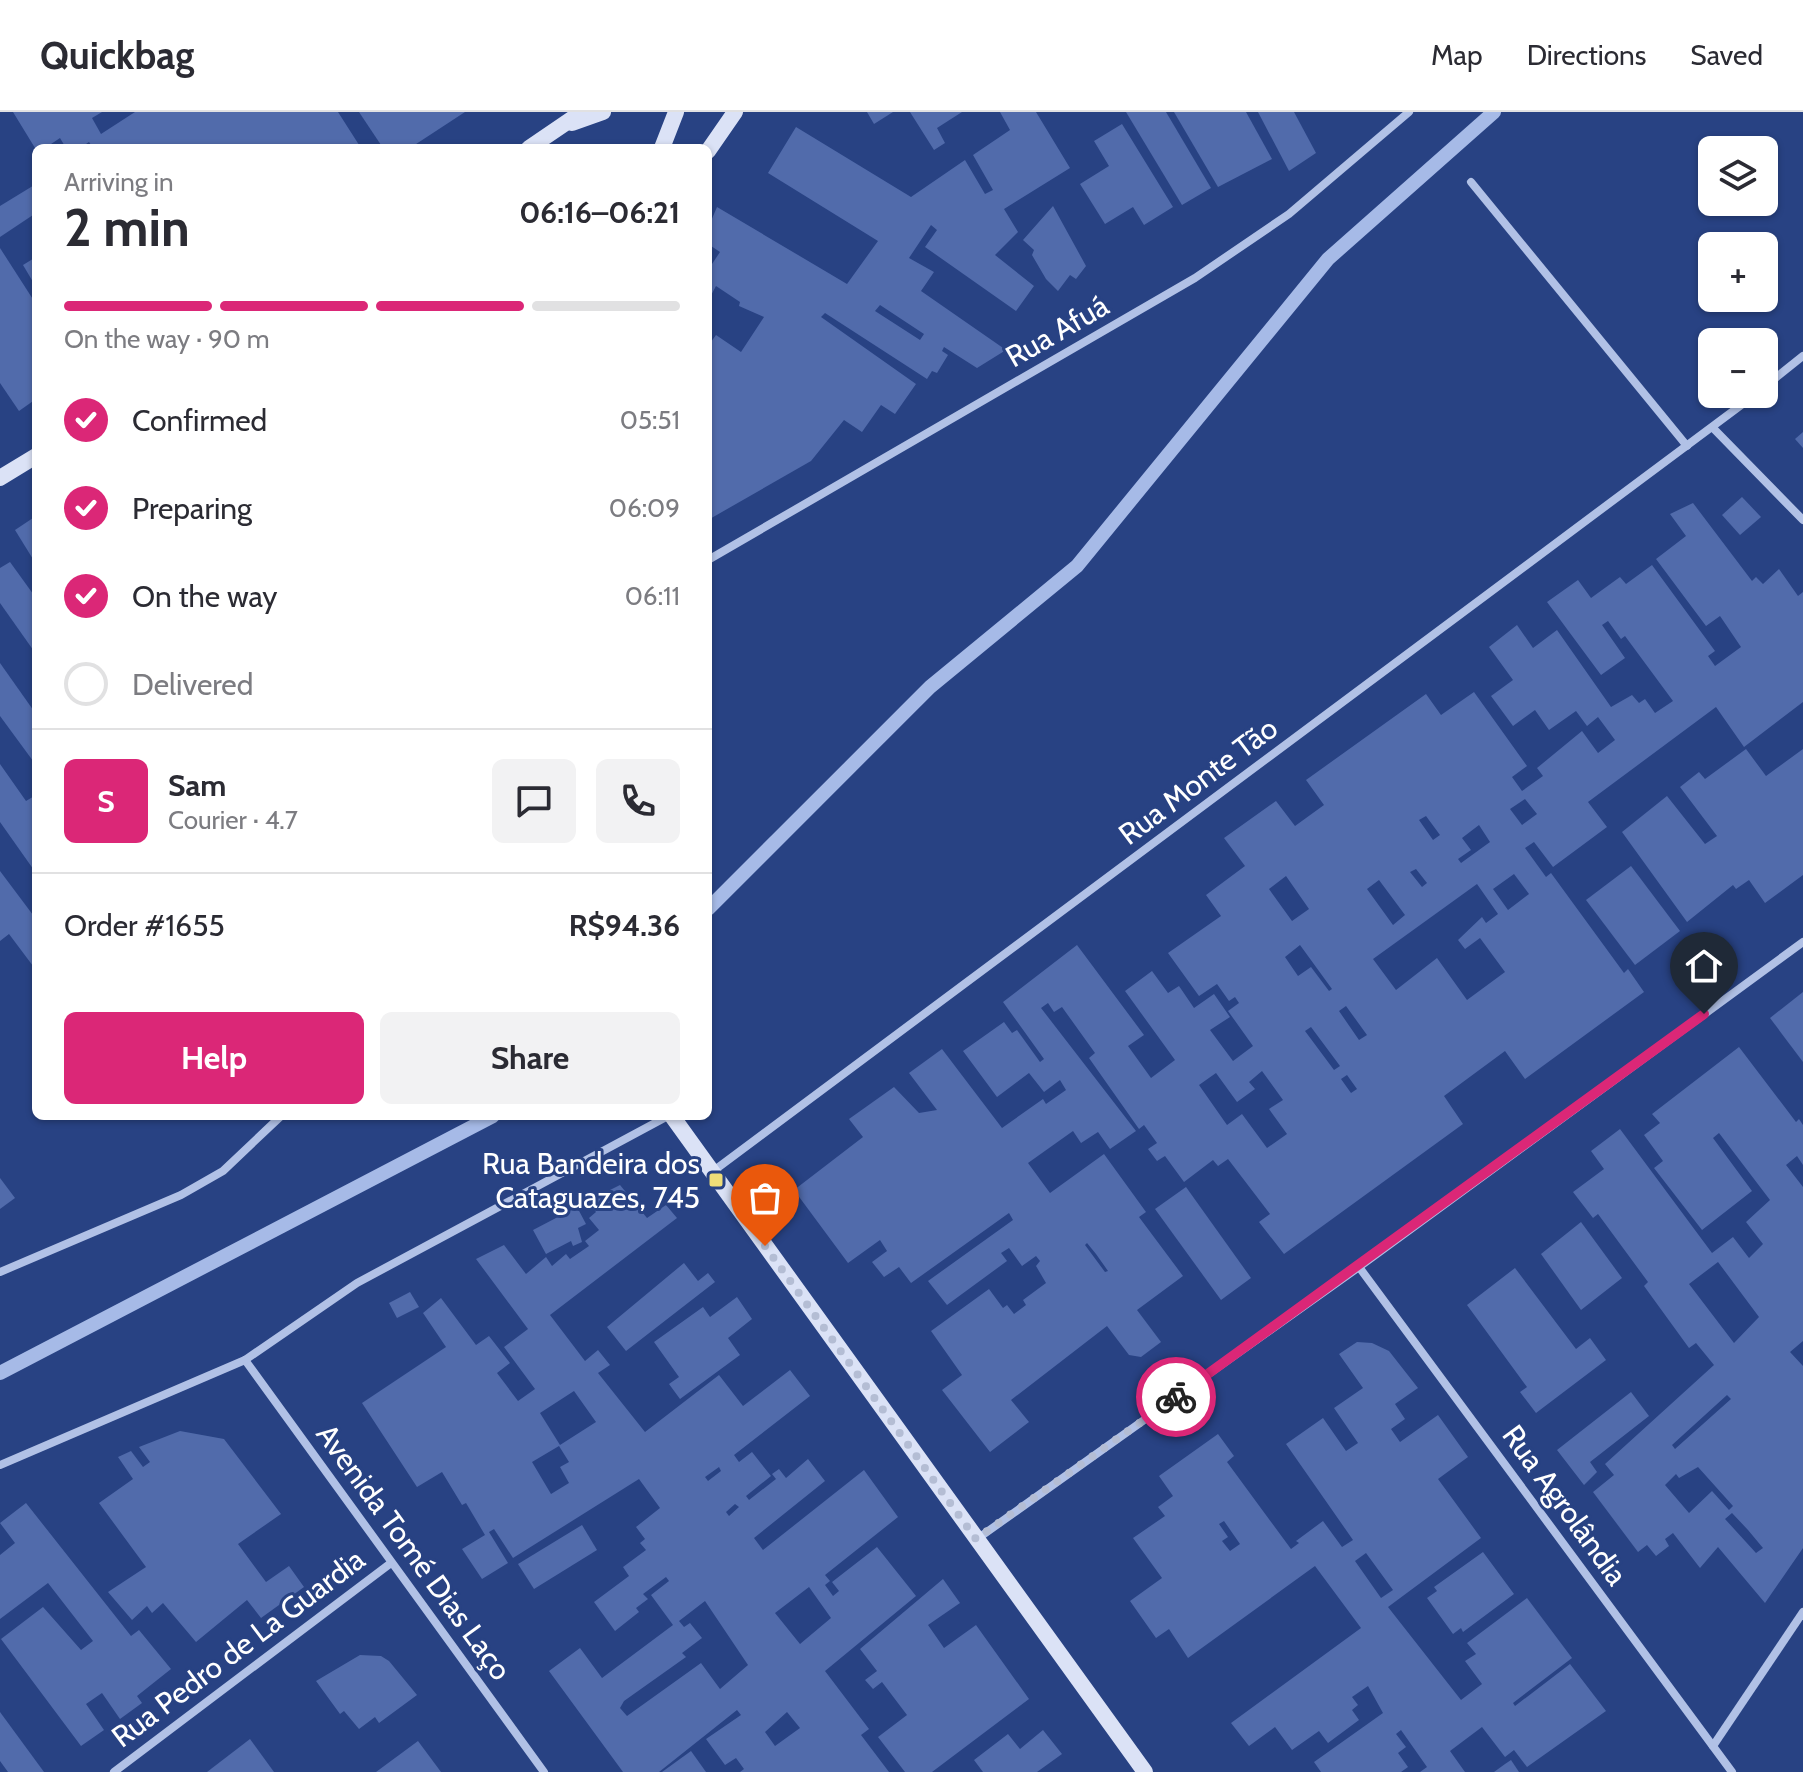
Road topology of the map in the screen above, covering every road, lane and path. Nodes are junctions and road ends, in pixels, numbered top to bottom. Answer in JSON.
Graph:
{"nodes":[{"id":1,"x":582,"y":112,"type":"edge"},
{"id":2,"x":603,"y":112,"type":"edge"},
{"id":3,"x":676,"y":112,"type":"edge"},
{"id":4,"x":735,"y":112,"type":"edge"},
{"id":5,"x":1409,"y":112,"type":"edge"},
{"id":6,"x":563,"y":127,"type":"junction"},
{"id":7,"x":535,"y":144,"type":"edge"},
{"id":8,"x":664,"y":144,"type":"edge"},
{"id":9,"x":712,"y":145,"type":"edge"},
{"id":10,"x":1471,"y":182,"type":"dead end"},
{"id":11,"x":1803,"y":356,"type":"edge"},
{"id":12,"x":1778,"y":376,"type":"edge"},
{"id":13,"x":1738,"y":408,"type":"edge"},
{"id":14,"x":1713,"y":428,"type":"junction"},
{"id":15,"x":1687,"y":446,"type":"junction"},
{"id":16,"x":32,"y":458,"type":"edge"},
{"id":17,"x":0,"y":478,"type":"edge"},
{"id":18,"x":1803,"y":520,"type":"edge"},
{"id":19,"x":712,"y":558,"type":"edge"},
{"id":20,"x":1803,"y":942,"type":"edge"},
{"id":21,"x":277,"y":1120,"type":"edge"},
{"id":22,"x":663,"y":1120,"type":"edge"},
{"id":23,"x":673,"y":1120,"type":"edge"},
{"id":24,"x":712,"y":1172,"type":"junction"},
{"id":25,"x":1359,"y":1267,"type":"junction"},
{"id":26,"x":0,"y":1272,"type":"edge"},
{"id":27,"x":245,"y":1360,"type":"junction"},
{"id":28,"x":0,"y":1465,"type":"edge"},
{"id":29,"x":976,"y":1539,"type":"junction"},
{"id":30,"x":391,"y":1563,"type":"junction"},
{"id":31,"x":1803,"y":1612,"type":"edge"},
{"id":32,"x":1713,"y":1746,"type":"junction"},
{"id":33,"x":114,"y":1772,"type":"edge"},
{"id":34,"x":544,"y":1772,"type":"edge"},
{"id":35,"x":1145,"y":1772,"type":"edge"},
{"id":36,"x":1732,"y":1772,"type":"edge"}],
"edges":[{"from":1,"to":6,"type":"street"},
{"from":2,"to":6,"type":"street"},
{"from":3,"to":8,"type":"street"},
{"from":4,"to":9,"type":"street"},
{"from":5,"to":19,"type":"street","name":"Rua Afuá"},
{"from":6,"to":7,"type":"street"},
{"from":10,"to":15,"type":"street"},
{"from":11,"to":12,"type":"street"},
{"from":13,"to":14,"type":"street","name":"Rua Monte Tão"},
{"from":14,"to":15,"type":"street","name":"Rua Monte Tão"},
{"from":14,"to":18,"type":"street"},
{"from":15,"to":24,"type":"street","name":"Rua Monte Tão"},
{"from":16,"to":17,"type":"street"},
{"from":20,"to":25,"type":"street"},
{"from":21,"to":26,"type":"street"},
{"from":22,"to":27,"type":"street"},
{"from":23,"to":24,"type":"street"},
{"from":24,"to":29,"type":"street"},
{"from":25,"to":29,"type":"street"},
{"from":25,"to":32,"type":"street","name":"Rua Agrolândia"},
{"from":27,"to":28,"type":"street"},
{"from":27,"to":30,"type":"street","name":"Avenida Tomé Dias Laço"},
{"from":29,"to":35,"type":"street"},
{"from":30,"to":33,"type":"street","name":"Rua Pedro de La Guardia"},
{"from":30,"to":34,"type":"street","name":"Avenida Tomé Dias Laço"},
{"from":31,"to":32,"type":"street"},
{"from":32,"to":36,"type":"street","name":"Rua Agrolândia"}]}
